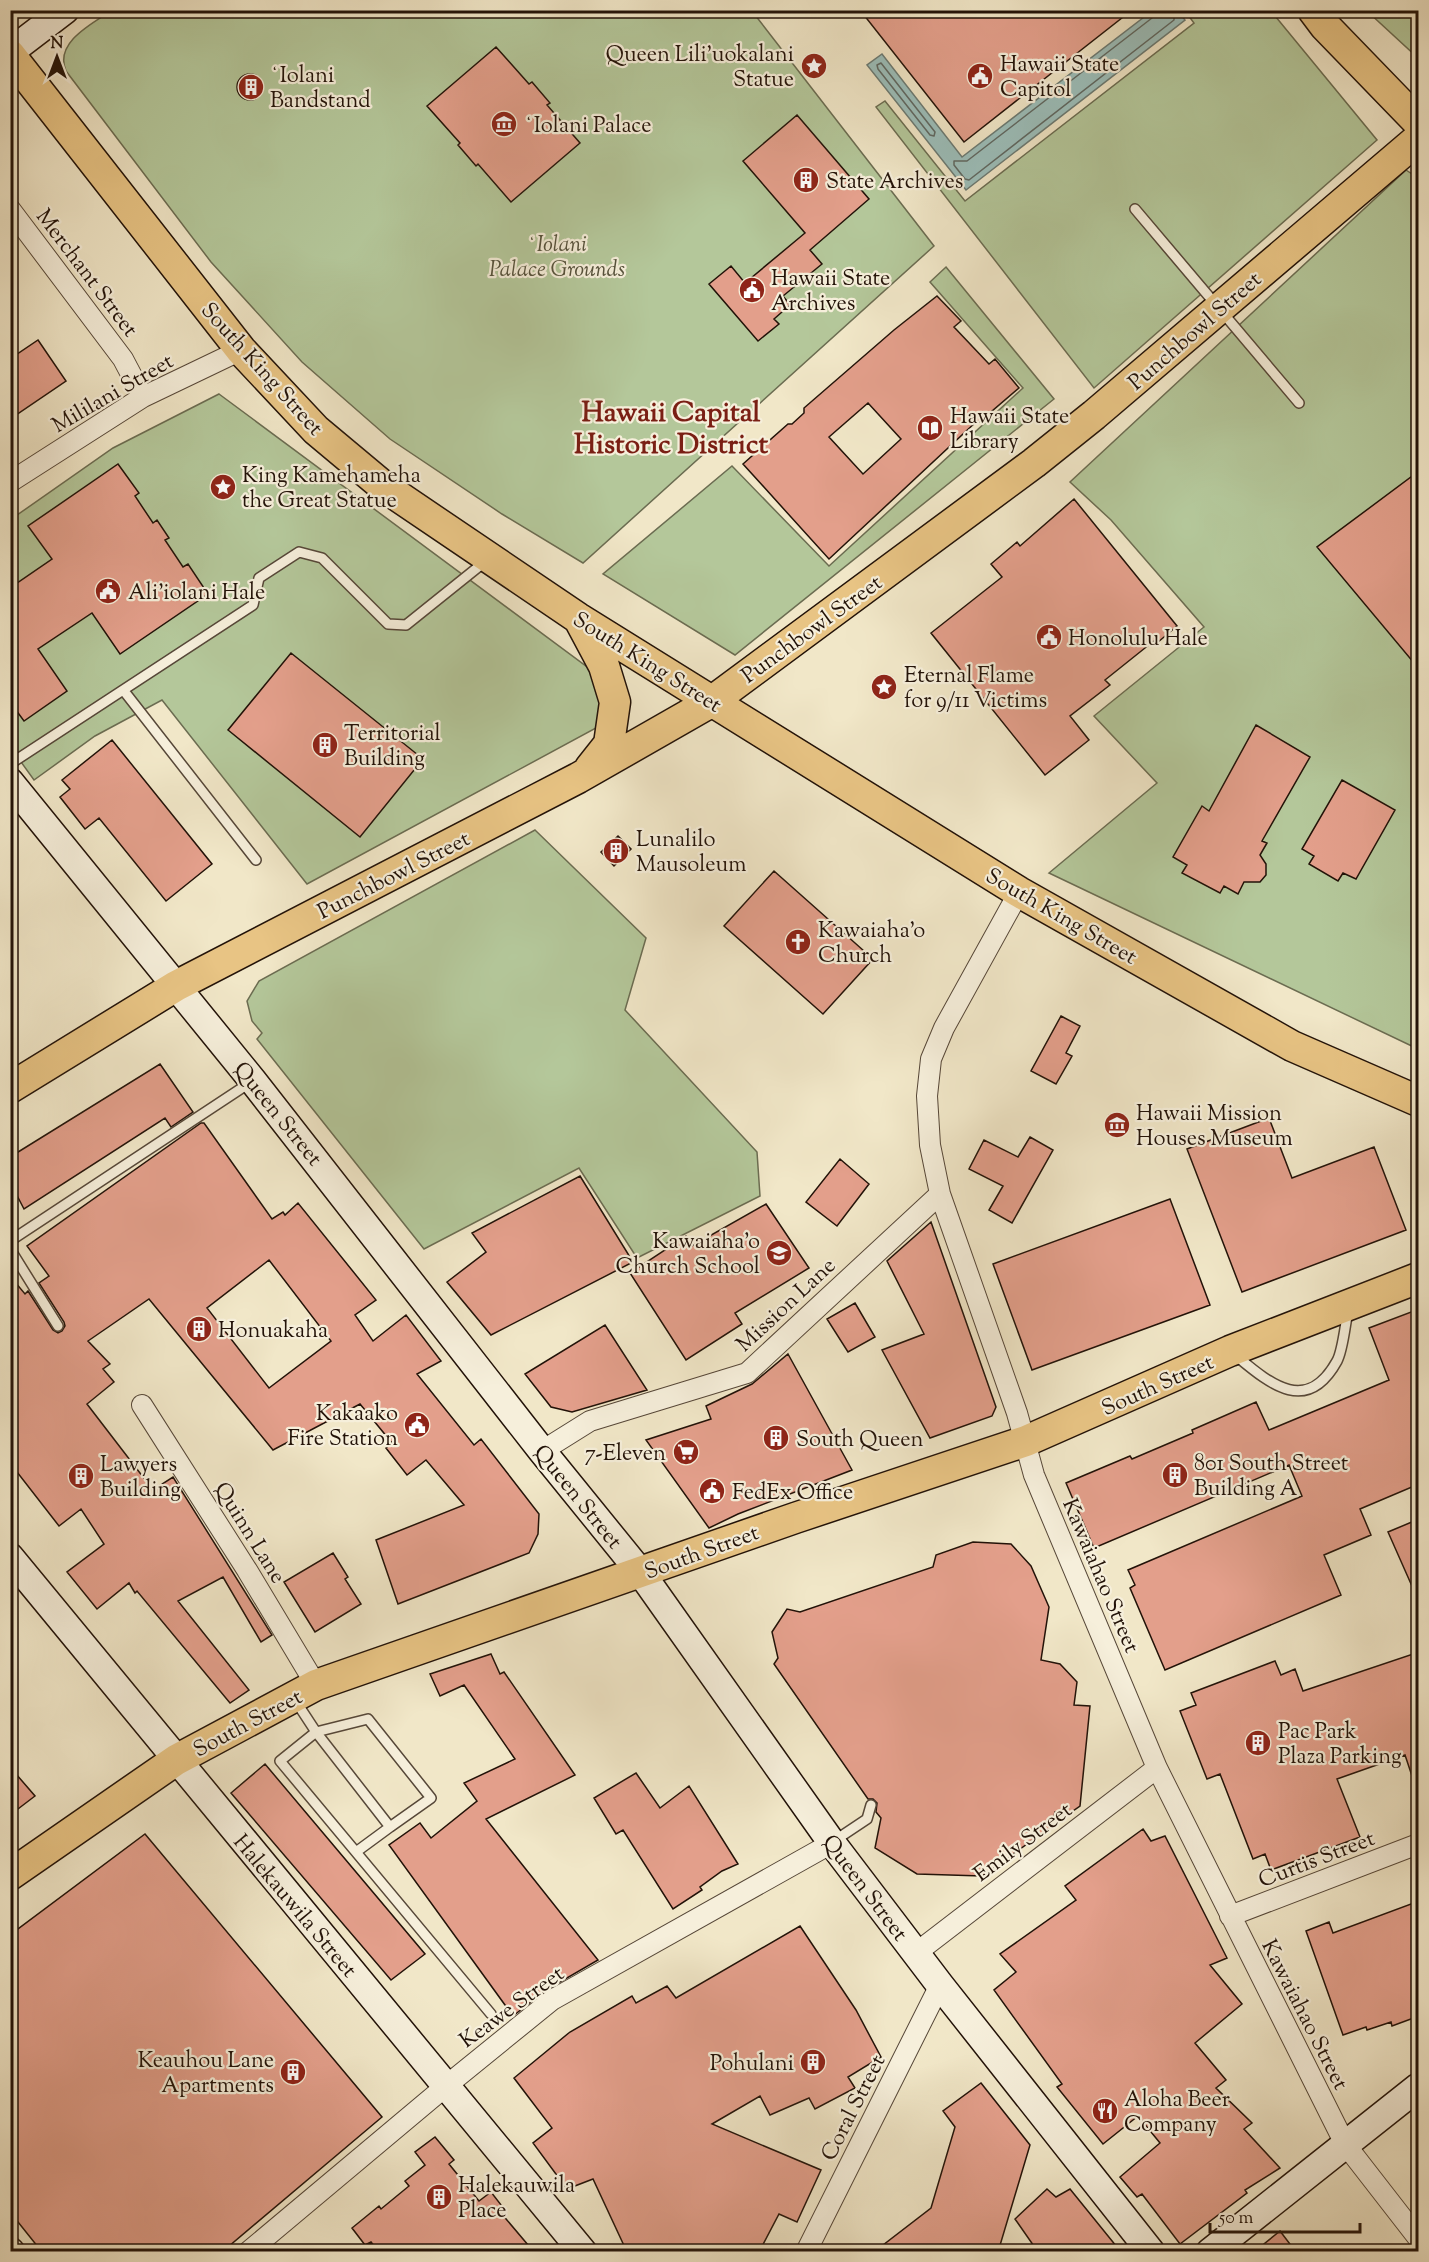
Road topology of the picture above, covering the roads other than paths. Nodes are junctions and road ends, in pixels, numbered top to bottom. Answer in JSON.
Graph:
{"nodes":[{"id":1,"x":65,"y":10,"type":"edge"},
{"id":2,"x":1313,"y":10,"type":"edge"},
{"id":3,"x":10,"y":53,"type":"edge"},
{"id":4,"x":1419,"y":123,"type":"edge"},
{"id":5,"x":1419,"y":139,"type":"edge"},
{"id":6,"x":10,"y":209,"type":"edge"},
{"id":7,"x":1135,"y":209,"type":"dead end"},
{"id":8,"x":1219,"y":308,"type":"junction"},
{"id":9,"x":241,"y":350,"type":"junction"},
{"id":10,"x":143,"y":397,"type":"junction"},
{"id":11,"x":1299,"y":402,"type":"dead end"},
{"id":12,"x":10,"y":482,"type":"edge"},
{"id":13,"x":489,"y":559,"type":"junction"},
{"id":14,"x":578,"y":618,"type":"junction"},
{"id":15,"x":124,"y":691,"type":"junction"},
{"id":16,"x":711,"y":702,"type":"junction"},
{"id":17,"x":10,"y":764,"type":"edge"},
{"id":18,"x":586,"y":773,"type":"junction"},
{"id":19,"x":10,"y":782,"type":"edge"},
{"id":20,"x":256,"y":860,"type":"dead end"},
{"id":21,"x":1019,"y":892,"type":"junction"},
{"id":22,"x":176,"y":986,"type":"junction"},
{"id":23,"x":253,"y":1081,"type":"junction"},
{"id":24,"x":1378,"y":1085,"type":"junction"},
{"id":25,"x":10,"y":1088,"type":"edge"},
{"id":26,"x":1419,"y":1101,"type":"edge"},
{"id":27,"x":1419,"y":1108,"type":"edge"},
{"id":28,"x":939,"y":1194,"type":"junction"},
{"id":29,"x":10,"y":1241,"type":"edge"},
{"id":30,"x":10,"y":1249,"type":"edge"},
{"id":31,"x":1419,"y":1278,"type":"edge"},
{"id":32,"x":1350,"y":1305,"type":"junction"},
{"id":33,"x":58,"y":1326,"type":"dead end"},
{"id":34,"x":1230,"y":1351,"type":"junction"},
{"id":35,"x":142,"y":1405,"type":"dead end"},
{"id":36,"x":1026,"y":1442,"type":"junction"},
{"id":37,"x":542,"y":1451,"type":"junction"},
{"id":38,"x":10,"y":1557,"type":"edge"},
{"id":39,"x":642,"y":1573,"type":"junction"},
{"id":40,"x":304,"y":1691,"type":"junction"},
{"id":41,"x":316,"y":1732,"type":"junction"},
{"id":42,"x":176,"y":1760,"type":"junction"},
{"id":43,"x":1156,"y":1768,"type":"junction"},
{"id":44,"x":871,"y":1804,"type":"dead end"},
{"id":45,"x":390,"y":1827,"type":"junction"},
{"id":46,"x":832,"y":1843,"type":"junction"},
{"id":47,"x":1419,"y":1844,"type":"edge"},
{"id":48,"x":356,"y":1852,"type":"junction"},
{"id":49,"x":10,"y":1875,"type":"edge"},
{"id":50,"x":1230,"y":1916,"type":"junction"},
{"id":51,"x":916,"y":1953,"type":"junction"},
{"id":52,"x":940,"y":1985,"type":"junction"},
{"id":53,"x":491,"y":2014,"type":"dead end"},
{"id":54,"x":446,"y":2086,"type":"junction"},
{"id":55,"x":1419,"y":2087,"type":"edge"},
{"id":56,"x":1345,"y":2144,"type":"junction"},
{"id":57,"x":1419,"y":2238,"type":"edge"},
{"id":58,"x":249,"y":2252,"type":"edge"},
{"id":59,"x":583,"y":2252,"type":"edge"},
{"id":60,"x":806,"y":2252,"type":"edge"},
{"id":61,"x":1151,"y":2252,"type":"edge"},
{"id":62,"x":1210,"y":2252,"type":"edge"}],
"edges":[{"from":1,"to":3,"type":"street"},
{"from":2,"to":4,"type":"main road"},
{"from":3,"to":9,"type":"main road","name":"South King Street"},
{"from":5,"to":8,"type":"main road","name":"Punchbowl Street"},
{"from":6,"to":10,"type":"street","name":"Merchant Street"},
{"from":7,"to":8,"type":"lane"},
{"from":8,"to":11,"type":"lane"},
{"from":8,"to":16,"type":"main road","name":"Punchbowl Street"},
{"from":9,"to":10,"type":"street","name":"Mililani Street"},
{"from":9,"to":13,"type":"main road","name":"South King Street"},
{"from":10,"to":12,"type":"street","name":"Mililani Street"},
{"from":13,"to":14,"type":"main road","name":"South King Street"},
{"from":13,"to":15,"type":"lane"},
{"from":14,"to":16,"type":"main road","name":"South King Street"},
{"from":14,"to":18,"type":"main road"},
{"from":15,"to":17,"type":"lane"},
{"from":15,"to":20,"type":"lane"},
{"from":16,"to":18,"type":"main road","name":"Punchbowl Street"},
{"from":16,"to":21,"type":"main road","name":"South King Street"},
{"from":18,"to":22,"type":"main road","name":"Punchbowl Street"},
{"from":19,"to":22,"type":"street","name":"Queen Street"},
{"from":21,"to":24,"type":"main road","name":"South King Street"},
{"from":21,"to":28,"type":"street","name":"Kawaiahao Street"},
{"from":22,"to":23,"type":"street","name":"Queen Street"},
{"from":22,"to":25,"type":"main road","name":"Punchbowl Street"},
{"from":23,"to":29,"type":"lane"},
{"from":23,"to":37,"type":"street","name":"Queen Street"},
{"from":24,"to":26,"type":"main road","name":"South King Street"},
{"from":24,"to":27,"type":"main road"},
{"from":28,"to":36,"type":"street","name":"Kawaiahao Street"},
{"from":28,"to":37,"type":"street","name":"Mission Lane"},
{"from":30,"to":33,"type":"lane"},
{"from":31,"to":32,"type":"main road","name":"South Street"},
{"from":32,"to":34,"type":"main road","name":"South Street"},
{"from":32,"to":34,"type":"lane"},
{"from":34,"to":36,"type":"main road","name":"South Street"},
{"from":35,"to":40,"type":"street","name":"Quinn Lane"},
{"from":36,"to":39,"type":"main road","name":"South Street"},
{"from":36,"to":43,"type":"street","name":"Kawaiahao Street"},
{"from":37,"to":39,"type":"street","name":"Queen Street"},
{"from":38,"to":42,"type":"street","name":"Halekauwila Street"},
{"from":39,"to":40,"type":"main road","name":"South Street"},
{"from":39,"to":46,"type":"street","name":"Queen Street"},
{"from":40,"to":41,"type":"lane"},
{"from":40,"to":42,"type":"main road","name":"South Street"},
{"from":41,"to":45,"type":"lane"},
{"from":41,"to":45,"type":"lane"},
{"from":41,"to":48,"type":"lane"},
{"from":42,"to":49,"type":"main road","name":"South Street"},
{"from":42,"to":54,"type":"street","name":"Halekauwila Street"},
{"from":43,"to":50,"type":"street","name":"Kawaiahao Street"},
{"from":43,"to":51,"type":"street","name":"Emily Street"},
{"from":44,"to":46,"type":"lane"},
{"from":45,"to":48,"type":"lane"},
{"from":46,"to":51,"type":"street","name":"Queen Street"},
{"from":46,"to":54,"type":"street","name":"Keawe Street"},
{"from":47,"to":50,"type":"street","name":"Curtis Street"},
{"from":48,"to":53,"type":"lane"},
{"from":50,"to":56,"type":"street","name":"Kawaiahao Street"},
{"from":51,"to":52,"type":"street","name":"Queen Street"},
{"from":52,"to":60,"type":"street","name":"Coral Street"},
{"from":52,"to":61,"type":"street","name":"Queen Street"},
{"from":54,"to":58,"type":"street","name":"Keawe Street"},
{"from":54,"to":59,"type":"street","name":"Halekauwila Street"},
{"from":55,"to":56,"type":"street"},
{"from":56,"to":57,"type":"street","name":"Kawaiahao Street"},
{"from":56,"to":62,"type":"street"}]}
